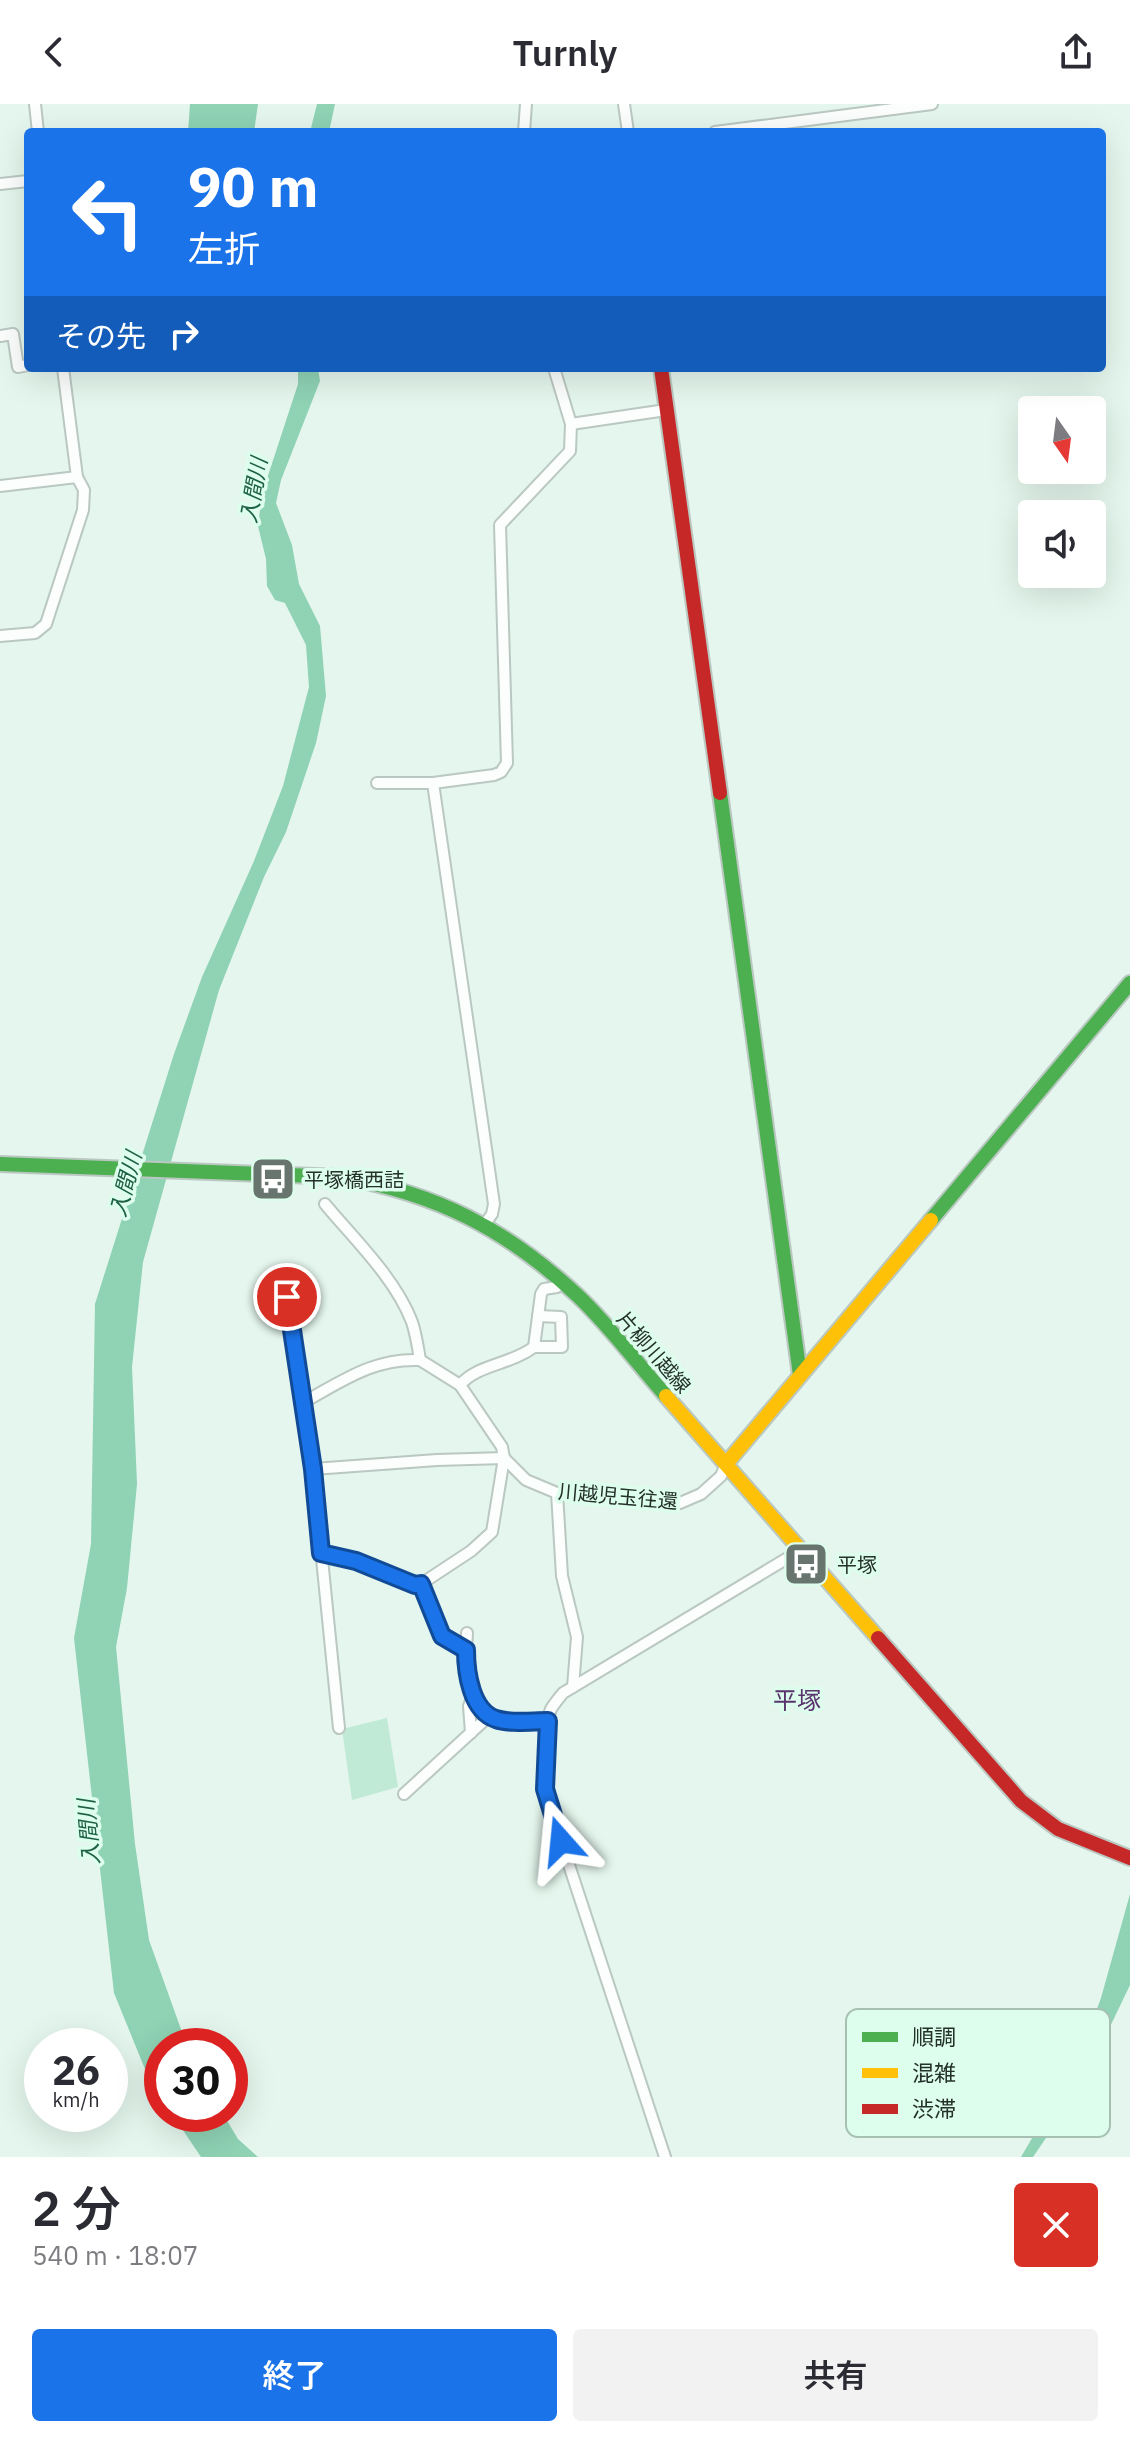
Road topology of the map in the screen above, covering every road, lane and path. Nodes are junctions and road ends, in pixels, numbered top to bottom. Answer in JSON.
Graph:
{"nodes":[{"id":1,"x":35,"y":104,"type":"edge"},
{"id":2,"x":526,"y":104,"type":"edge"},
{"id":3,"x":624,"y":104,"type":"edge"},
{"id":4,"x":932,"y":104,"type":"edge"},
{"id":5,"x":38,"y":128,"type":"edge"},
{"id":6,"x":524,"y":128,"type":"edge"},
{"id":7,"x":627,"y":128,"type":"edge"},
{"id":8,"x":746,"y":128,"type":"edge"},
{"id":9,"x":24,"y":181,"type":"edge"},
{"id":10,"x":0,"y":184,"type":"edge"},
{"id":11,"x":0,"y":336,"type":"edge"},
{"id":12,"x":24,"y":366,"type":"edge"},
{"id":13,"x":64,"y":372,"type":"edge"},
{"id":14,"x":555,"y":372,"type":"edge"},
{"id":15,"x":661,"y":372,"type":"edge"},
{"id":16,"x":666,"y":410,"type":"junction"},
{"id":17,"x":571,"y":424,"type":"junction"},
{"id":18,"x":77,"y":477,"type":"junction"},
{"id":19,"x":0,"y":486,"type":"edge"},
{"id":20,"x":0,"y":636,"type":"edge"},
{"id":21,"x":377,"y":783,"type":"dead end"},
{"id":22,"x":433,"y":783,"type":"junction"},
{"id":23,"x":1130,"y":983,"type":"edge"},
{"id":24,"x":0,"y":1164,"type":"edge"},
{"id":25,"x":325,"y":1204,"type":"dead end"},
{"id":26,"x":485,"y":1224,"type":"junction"},
{"id":27,"x":285,"y":1282,"type":"dead end"},
{"id":28,"x":563,"y":1282,"type":"junction"},
{"id":29,"x":538,"y":1316,"type":"junction"},
{"id":30,"x":534,"y":1347,"type":"junction"},
{"id":31,"x":420,"y":1360,"type":"junction"},
{"id":32,"x":800,"y":1375,"type":"junction"},
{"id":33,"x":460,"y":1385,"type":"junction"},
{"id":34,"x":304,"y":1402,"type":"junction"},
{"id":35,"x":504,"y":1458,"type":"junction"},
{"id":36,"x":726,"y":1464,"type":"junction"},
{"id":37,"x":313,"y":1469,"type":"junction"},
{"id":38,"x":557,"y":1493,"type":"junction"},
{"id":39,"x":801,"y":1550,"type":"junction"},
{"id":40,"x":321,"y":1553,"type":"junction"},
{"id":41,"x":421,"y":1584,"type":"junction"},
{"id":42,"x":467,"y":1633,"type":"dead end"},
{"id":43,"x":466,"y":1650,"type":"junction"},
{"id":44,"x":573,"y":1687,"type":"junction"},
{"id":45,"x":474,"y":1694,"type":"junction"},
{"id":46,"x":489,"y":1716,"type":"junction"},
{"id":47,"x":548,"y":1721,"type":"junction"},
{"id":48,"x":339,"y":1728,"type":"dead end"},
{"id":49,"x":471,"y":1733,"type":"junction"},
{"id":50,"x":404,"y":1794,"type":"dead end"},
{"id":51,"x":1130,"y":1858,"type":"edge"},
{"id":52,"x":665,"y":2157,"type":"edge"}],
"edges":[{"from":1,"to":5,"type":"street"},
{"from":2,"to":6,"type":"street"},
{"from":3,"to":7,"type":"street"},
{"from":4,"to":8,"type":"street"},
{"from":9,"to":10,"type":"street"},
{"from":11,"to":12,"type":"street"},
{"from":13,"to":18,"type":"street"},
{"from":14,"to":17,"type":"street"},
{"from":15,"to":16,"type":"street"},
{"from":16,"to":17,"type":"street"},
{"from":16,"to":32,"type":"street"},
{"from":17,"to":22,"type":"street"},
{"from":18,"to":19,"type":"street"},
{"from":18,"to":20,"type":"street"},
{"from":21,"to":22,"type":"street"},
{"from":22,"to":26,"type":"street"},
{"from":23,"to":32,"type":"street"},
{"from":24,"to":26,"type":"street","name":"片柳川越線"},
{"from":25,"to":31,"type":"street"},
{"from":26,"to":28,"type":"street","name":"片柳川越線"},
{"from":27,"to":34,"type":"street"},
{"from":28,"to":29,"type":"street"},
{"from":28,"to":36,"type":"street","name":"片柳川越線"},
{"from":29,"to":30,"type":"street"},
{"from":29,"to":30,"type":"street"},
{"from":30,"to":33,"type":"street"},
{"from":31,"to":33,"type":"street"},
{"from":31,"to":34,"type":"street"},
{"from":32,"to":36,"type":"street"},
{"from":33,"to":35,"type":"street"},
{"from":34,"to":37,"type":"street"},
{"from":35,"to":37,"type":"street"},
{"from":35,"to":38,"type":"street","name":"川越児玉往還"},
{"from":35,"to":41,"type":"street"},
{"from":36,"to":38,"type":"street","name":"川越児玉往還"},
{"from":36,"to":39,"type":"street","name":"片柳川越線"},
{"from":37,"to":40,"type":"street"},
{"from":38,"to":44,"type":"street"},
{"from":39,"to":44,"type":"street"},
{"from":39,"to":51,"type":"street","name":"片柳川越線"},
{"from":40,"to":41,"type":"street"},
{"from":40,"to":48,"type":"street"},
{"from":41,"to":43,"type":"street"},
{"from":42,"to":43,"type":"street"},
{"from":43,"to":45,"type":"street"},
{"from":44,"to":47,"type":"street"},
{"from":45,"to":46,"type":"street"},
{"from":45,"to":49,"type":"street"},
{"from":46,"to":47,"type":"street"},
{"from":46,"to":49,"type":"street"},
{"from":47,"to":52,"type":"street"},
{"from":49,"to":50,"type":"street"}]}
